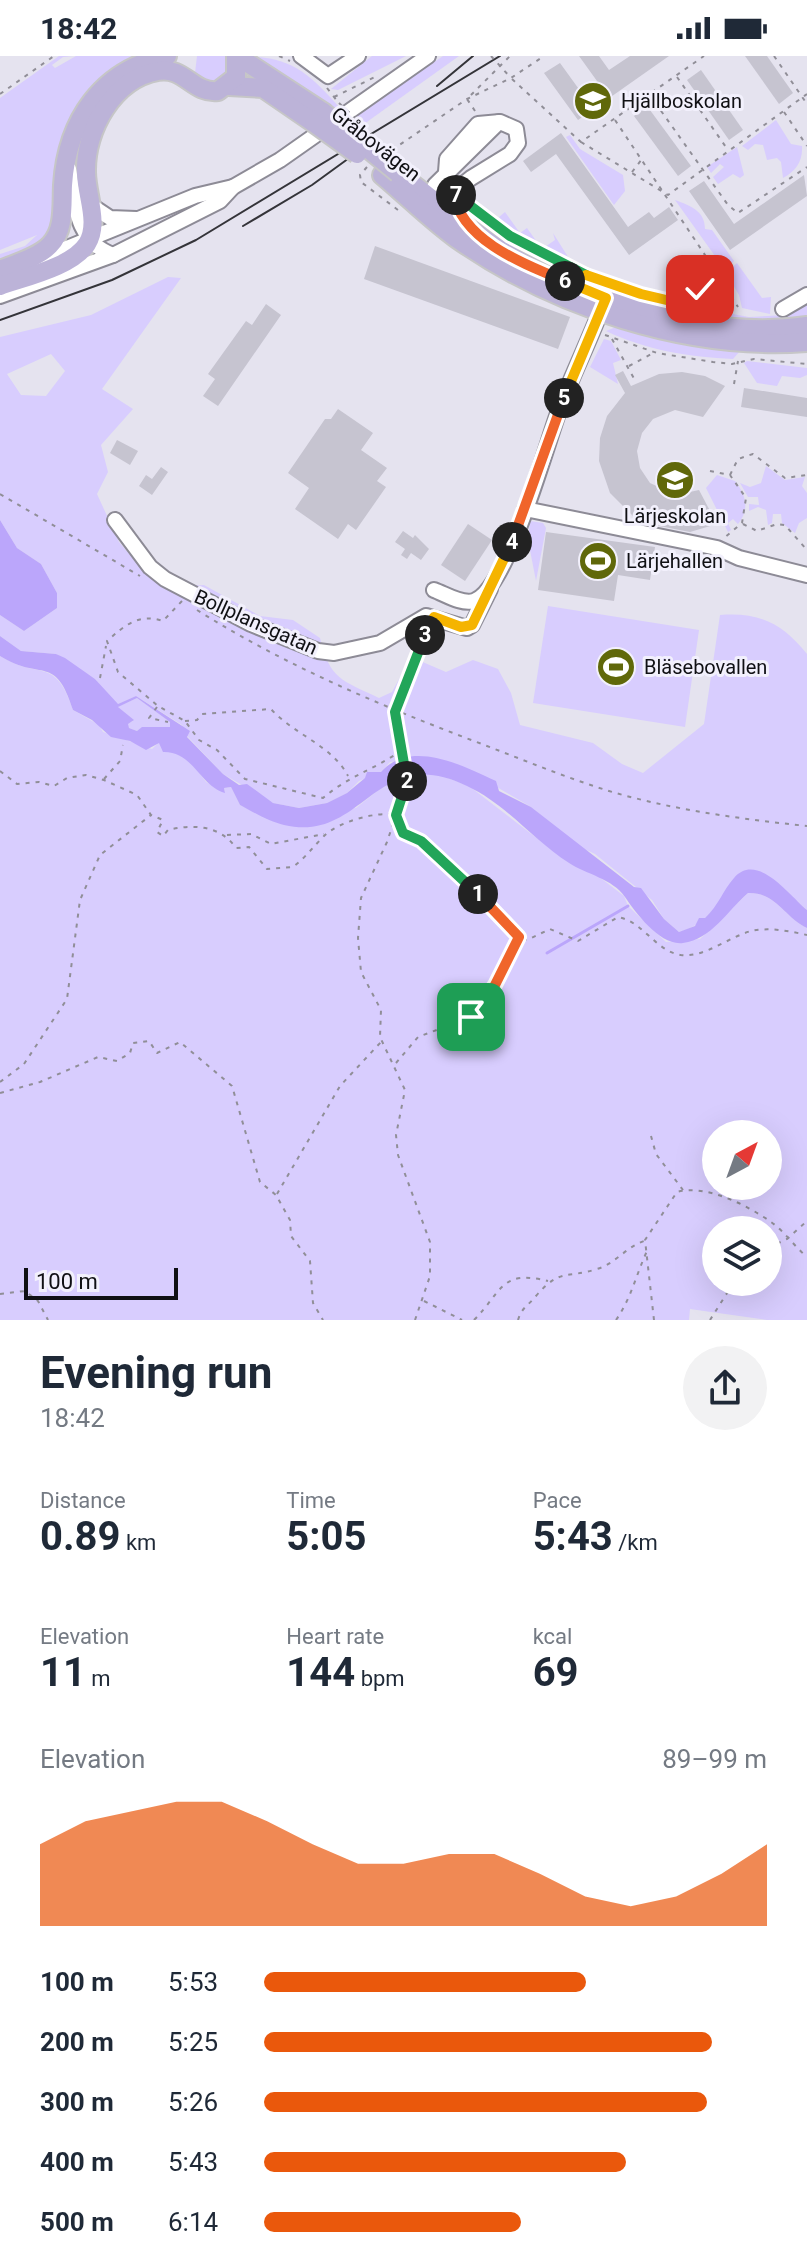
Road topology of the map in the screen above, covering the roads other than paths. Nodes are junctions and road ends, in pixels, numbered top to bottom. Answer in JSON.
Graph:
{"nodes":[{"id":1,"x":167,"y":56,"type":"edge"},
{"id":2,"x":190,"y":56,"type":"edge"},
{"id":3,"x":236,"y":56,"type":"edge"},
{"id":4,"x":358,"y":56,"type":"edge"},
{"id":5,"x":428,"y":56,"type":"edge"},
{"id":6,"x":308,"y":57,"type":"edge"},
{"id":7,"x":191,"y":79,"type":"junction"},
{"id":8,"x":229,"y":86,"type":"junction"},
{"id":9,"x":324,"y":111,"type":"junction"},
{"id":10,"x":68,"y":162,"type":"junction"},
{"id":11,"x":390,"y":174,"type":"junction"},
{"id":12,"x":233,"y":187,"type":"junction"},
{"id":13,"x":433,"y":197,"type":"junction"},
{"id":14,"x":89,"y":204,"type":"junction"},
{"id":15,"x":140,"y":218,"type":"junction"},
{"id":16,"x":88,"y":242,"type":"junction"},
{"id":17,"x":113,"y":255,"type":"junction"},
{"id":18,"x":5,"y":268,"type":"edge"},
{"id":19,"x":0,"y":286,"type":"edge"},
{"id":20,"x":807,"y":295,"type":"edge"},
{"id":21,"x":0,"y":296,"type":"edge"},
{"id":22,"x":603,"y":304,"type":"junction"},
{"id":23,"x":783,"y":309,"type":"dead end"},
{"id":24,"x":807,"y":326,"type":"edge"},
{"id":25,"x":807,"y":342,"type":"edge"},
{"id":26,"x":525,"y":509,"type":"junction"},
{"id":27,"x":115,"y":520,"type":"dead end"},
{"id":28,"x":807,"y":575,"type":"edge"},
{"id":29,"x":490,"y":589,"type":"junction"},
{"id":30,"x":434,"y":590,"type":"dead end"}],
"edges":[{"from":1,"to":10,"type":"main road"},
{"from":2,"to":7,"type":"main road"},
{"from":3,"to":8,"type":"main road","name":"Gråbovägen"},
{"from":3,"to":9,"type":"main road","name":"Gråbovägen"},
{"from":4,"to":6,"type":"street"},
{"from":5,"to":12,"type":"street"},
{"from":7,"to":8,"type":"main road","name":"Gråbovägen"},
{"from":7,"to":14,"type":"main road","name":"Gråbovägen"},
{"from":8,"to":9,"type":"main road","name":"Gråbovägen"},
{"from":9,"to":11,"type":"main road","name":"Gråbovägen","bridge":true},
{"from":10,"to":16,"type":"street"},
{"from":10,"to":18,"type":"main road"},
{"from":11,"to":13,"type":"main road","name":"Gråbovägen"},
{"from":11,"to":13,"type":"main road","name":"Gråbovägen"},
{"from":12,"to":15,"type":"street"},
{"from":12,"to":17,"type":"street"},
{"from":13,"to":13,"type":"street"},
{"from":13,"to":22,"type":"main road","name":"Gråbovägen"},
{"from":13,"to":22,"type":"main road","name":"Gråbovägen"},
{"from":14,"to":15,"type":"street"},
{"from":14,"to":16,"type":"main road","name":"Gråbovägen"},
{"from":15,"to":16,"type":"street"},
{"from":16,"to":17,"type":"street"},
{"from":16,"to":18,"type":"street"},
{"from":16,"to":19,"type":"main road"},
{"from":17,"to":21,"type":"street"},
{"from":20,"to":23,"type":"street"},
{"from":22,"to":24,"type":"main road","name":"Gråbovägen"},
{"from":22,"to":25,"type":"main road","name":"Gråbovägen"},
{"from":22,"to":26,"type":"street"},
{"from":26,"to":28,"type":"street"},
{"from":26,"to":29,"type":"street"},
{"from":27,"to":29,"type":"street","name":"Bollplansgatan"},
{"from":29,"to":30,"type":"street"}]}
